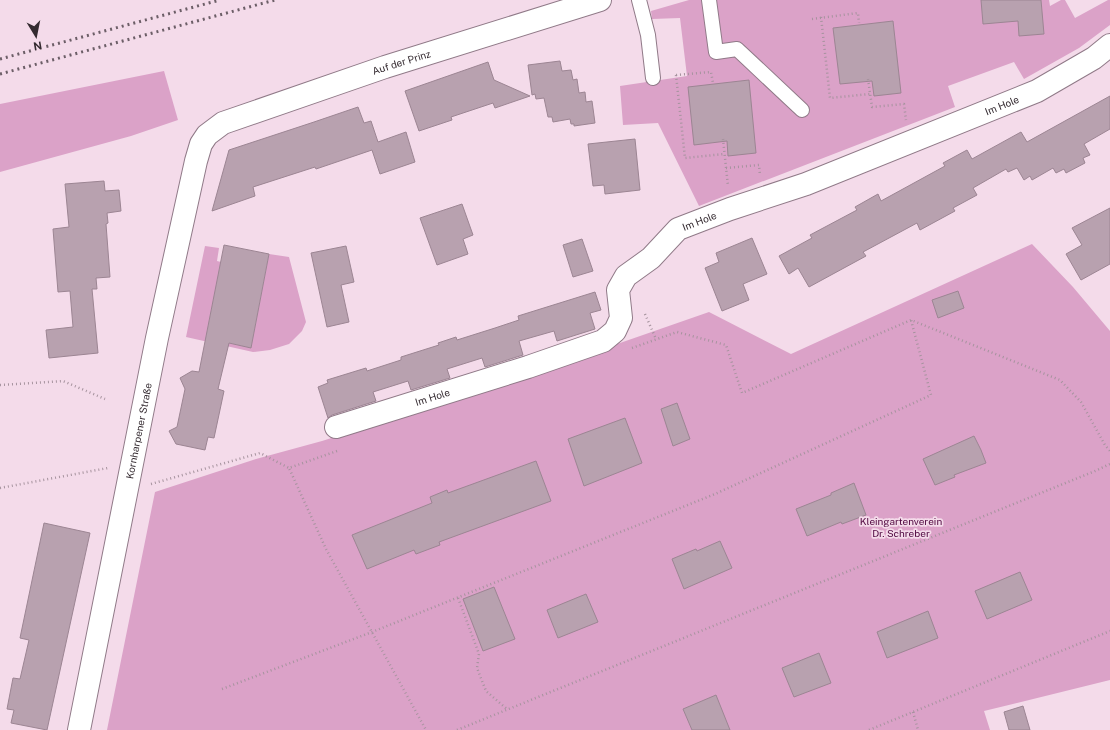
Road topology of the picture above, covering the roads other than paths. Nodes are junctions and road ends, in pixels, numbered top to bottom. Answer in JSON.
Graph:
{"nodes":[{"id":1,"x":600,"y":0,"type":"edge"},
{"id":2,"x":639,"y":0,"type":"edge"},
{"id":3,"x":709,"y":0,"type":"edge"},
{"id":4,"x":1110,"y":45,"type":"edge"},
{"id":5,"x":653,"y":78,"type":"dead end"},
{"id":6,"x":802,"y":110,"type":"dead end"},
{"id":7,"x":207,"y":135,"type":"joint"},
{"id":8,"x":336,"y":427,"type":"dead end"},
{"id":9,"x":79,"y":730,"type":"edge"}],
"edges":[{"from":1,"to":7,"type":"street","name":"Auf der Prinz"},
{"from":2,"to":5,"type":"lane"},
{"from":3,"to":6,"type":"lane"},
{"from":4,"to":8,"type":"street","name":"Im Hole"},
{"from":7,"to":9,"type":"street","name":"Kornharpener Straße"}]}
